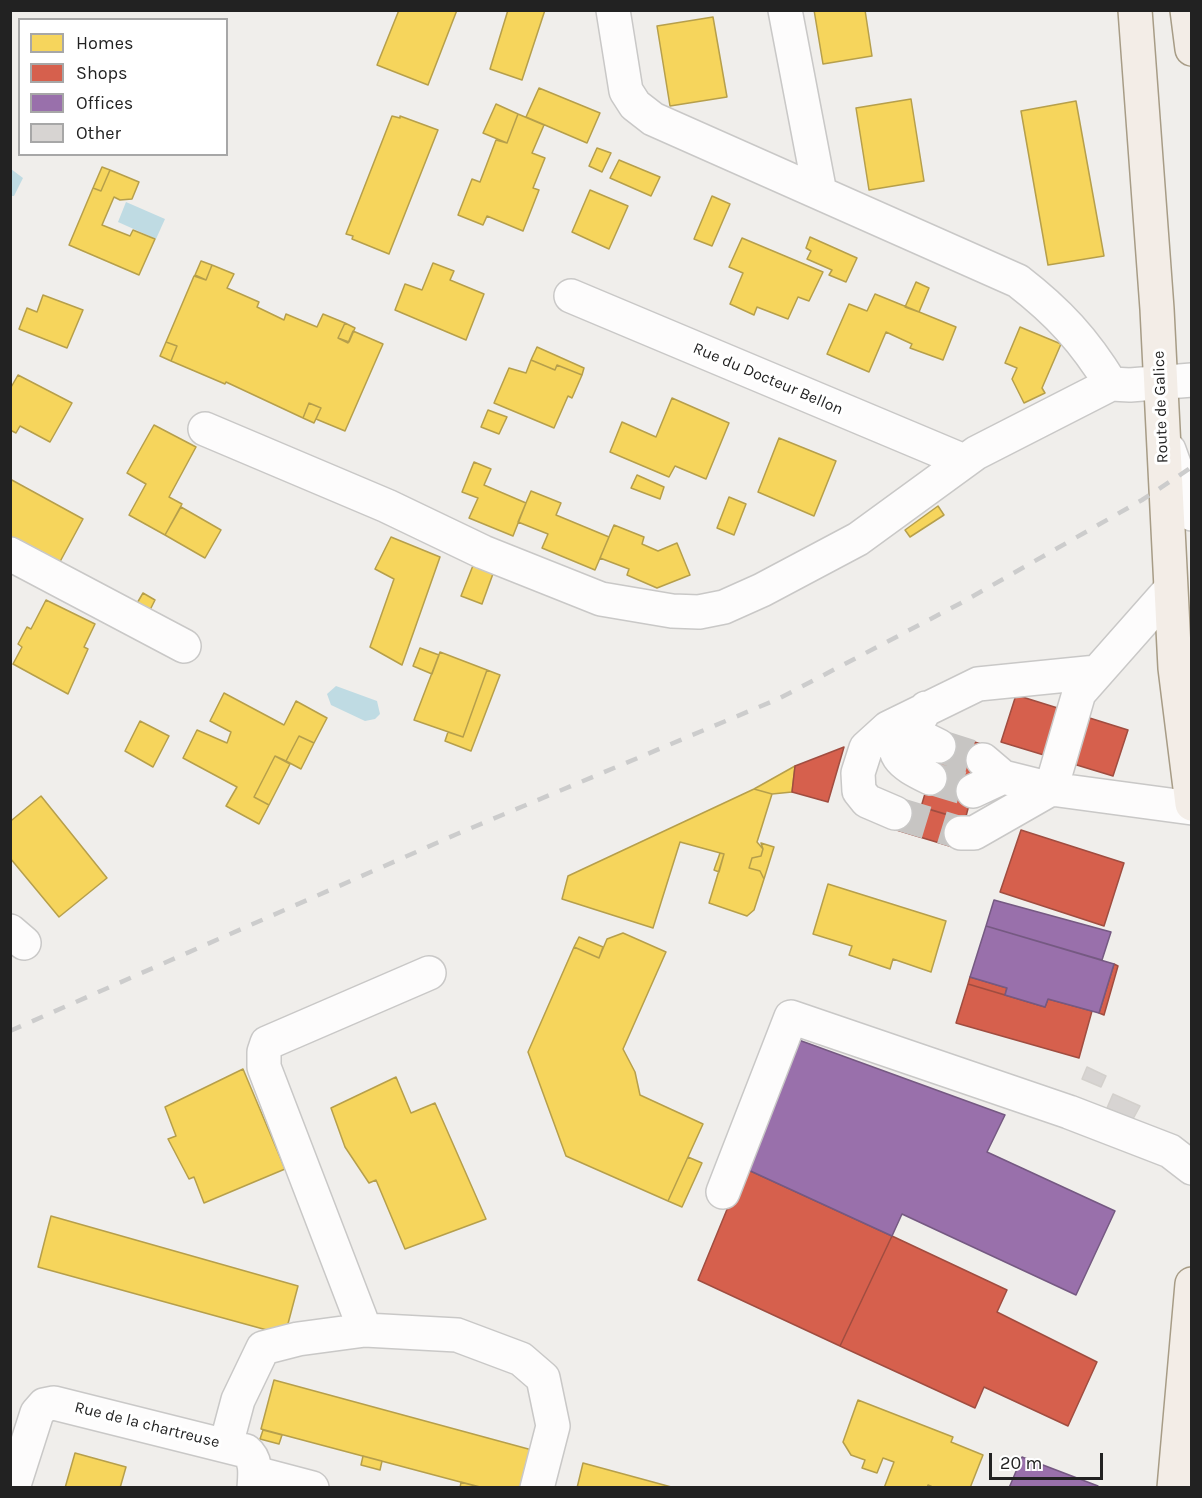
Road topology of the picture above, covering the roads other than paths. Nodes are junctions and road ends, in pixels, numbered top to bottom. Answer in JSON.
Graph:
{"nodes":[{"id":1,"x":613,"y":10,"type":"edge"},
{"id":2,"x":785,"y":10,"type":"edge"},
{"id":3,"x":1135,"y":10,"type":"edge"},
{"id":4,"x":1187,"y":10,"type":"edge"},
{"id":5,"x":1191,"y":49,"type":"edge"},
{"id":6,"x":820,"y":193,"type":"junction"},
{"id":7,"x":571,"y":296,"type":"dead end"},
{"id":8,"x":1191,"y":380,"type":"edge"},
{"id":9,"x":1159,"y":383,"type":"junction"},
{"id":10,"x":1111,"y":384,"type":"junction"},
{"id":11,"x":1161,"y":425,"type":"junction"},
{"id":12,"x":205,"y":429,"type":"dead end"},
{"id":13,"x":964,"y":461,"type":"junction"},
{"id":14,"x":1191,"y":514,"type":"edge"},
{"id":15,"x":10,"y":554,"type":"edge"},
{"id":16,"x":1170,"y":590,"type":"junction"},
{"id":17,"x":184,"y":646,"type":"dead end"},
{"id":18,"x":1097,"y":672,"type":"junction"},
{"id":19,"x":913,"y":715,"type":"junction"},
{"id":20,"x":939,"y":746,"type":"tunnel mouth"},
{"id":21,"x":930,"y":778,"type":"tunnel mouth"},
{"id":22,"x":1051,"y":789,"type":"junction"},
{"id":23,"x":973,"y":791,"type":"dead end"},
{"id":24,"x":1191,"y":806,"type":"edge"},
{"id":25,"x":895,"y":813,"type":"tunnel mouth"},
{"id":26,"x":961,"y":833,"type":"tunnel mouth"},
{"id":27,"x":429,"y":973,"type":"dead end"},
{"id":28,"x":1191,"y":1168,"type":"edge"},
{"id":29,"x":723,"y":1192,"type":"dead end"},
{"id":30,"x":1191,"y":1284,"type":"edge"},
{"id":31,"x":365,"y":1330,"type":"junction"},
{"id":32,"x":244,"y":1463,"type":"edge"},
{"id":33,"x":13,"y":1488,"type":"edge"},
{"id":34,"x":312,"y":1488,"type":"edge"},
{"id":35,"x":537,"y":1488,"type":"edge"},
{"id":36,"x":1174,"y":1488,"type":"edge"}],
"edges":[{"from":1,"to":6,"type":"street"},
{"from":2,"to":6,"type":"street"},
{"from":3,"to":9,"type":"main road","name":"Route de Galice"},
{"from":4,"to":5,"type":"main road"},
{"from":6,"to":10,"type":"street"},
{"from":7,"to":13,"type":"street","name":"Rue du Docteur Bellon"},
{"from":8,"to":9,"type":"street"},
{"from":9,"to":10,"type":"street"},
{"from":9,"to":11,"type":"main road","name":"Route de Galice"},
{"from":10,"to":13,"type":"street"},
{"from":11,"to":14,"type":"street"},
{"from":11,"to":16,"type":"main road","name":"Route de Galice"},
{"from":12,"to":13,"type":"street"},
{"from":15,"to":17,"type":"street"},
{"from":16,"to":18,"type":"street"},
{"from":16,"to":24,"type":"main road","name":"Route de Galice"},
{"from":18,"to":19,"type":"street"},
{"from":18,"to":22,"type":"street"},
{"from":19,"to":20,"type":"street"},
{"from":19,"to":21,"type":"street"},
{"from":19,"to":25,"type":"street"},
{"from":22,"to":23,"type":"street"},
{"from":22,"to":24,"type":"street"},
{"from":22,"to":26,"type":"street"},
{"from":27,"to":31,"type":"street"},
{"from":28,"to":29,"type":"street"},
{"from":30,"to":36,"type":"main road"},
{"from":31,"to":32,"type":"street"},
{"from":31,"to":35,"type":"street"},
{"from":32,"to":33,"type":"street","name":"Rue de la chartreuse"},
{"from":32,"to":34,"type":"street"}]}
